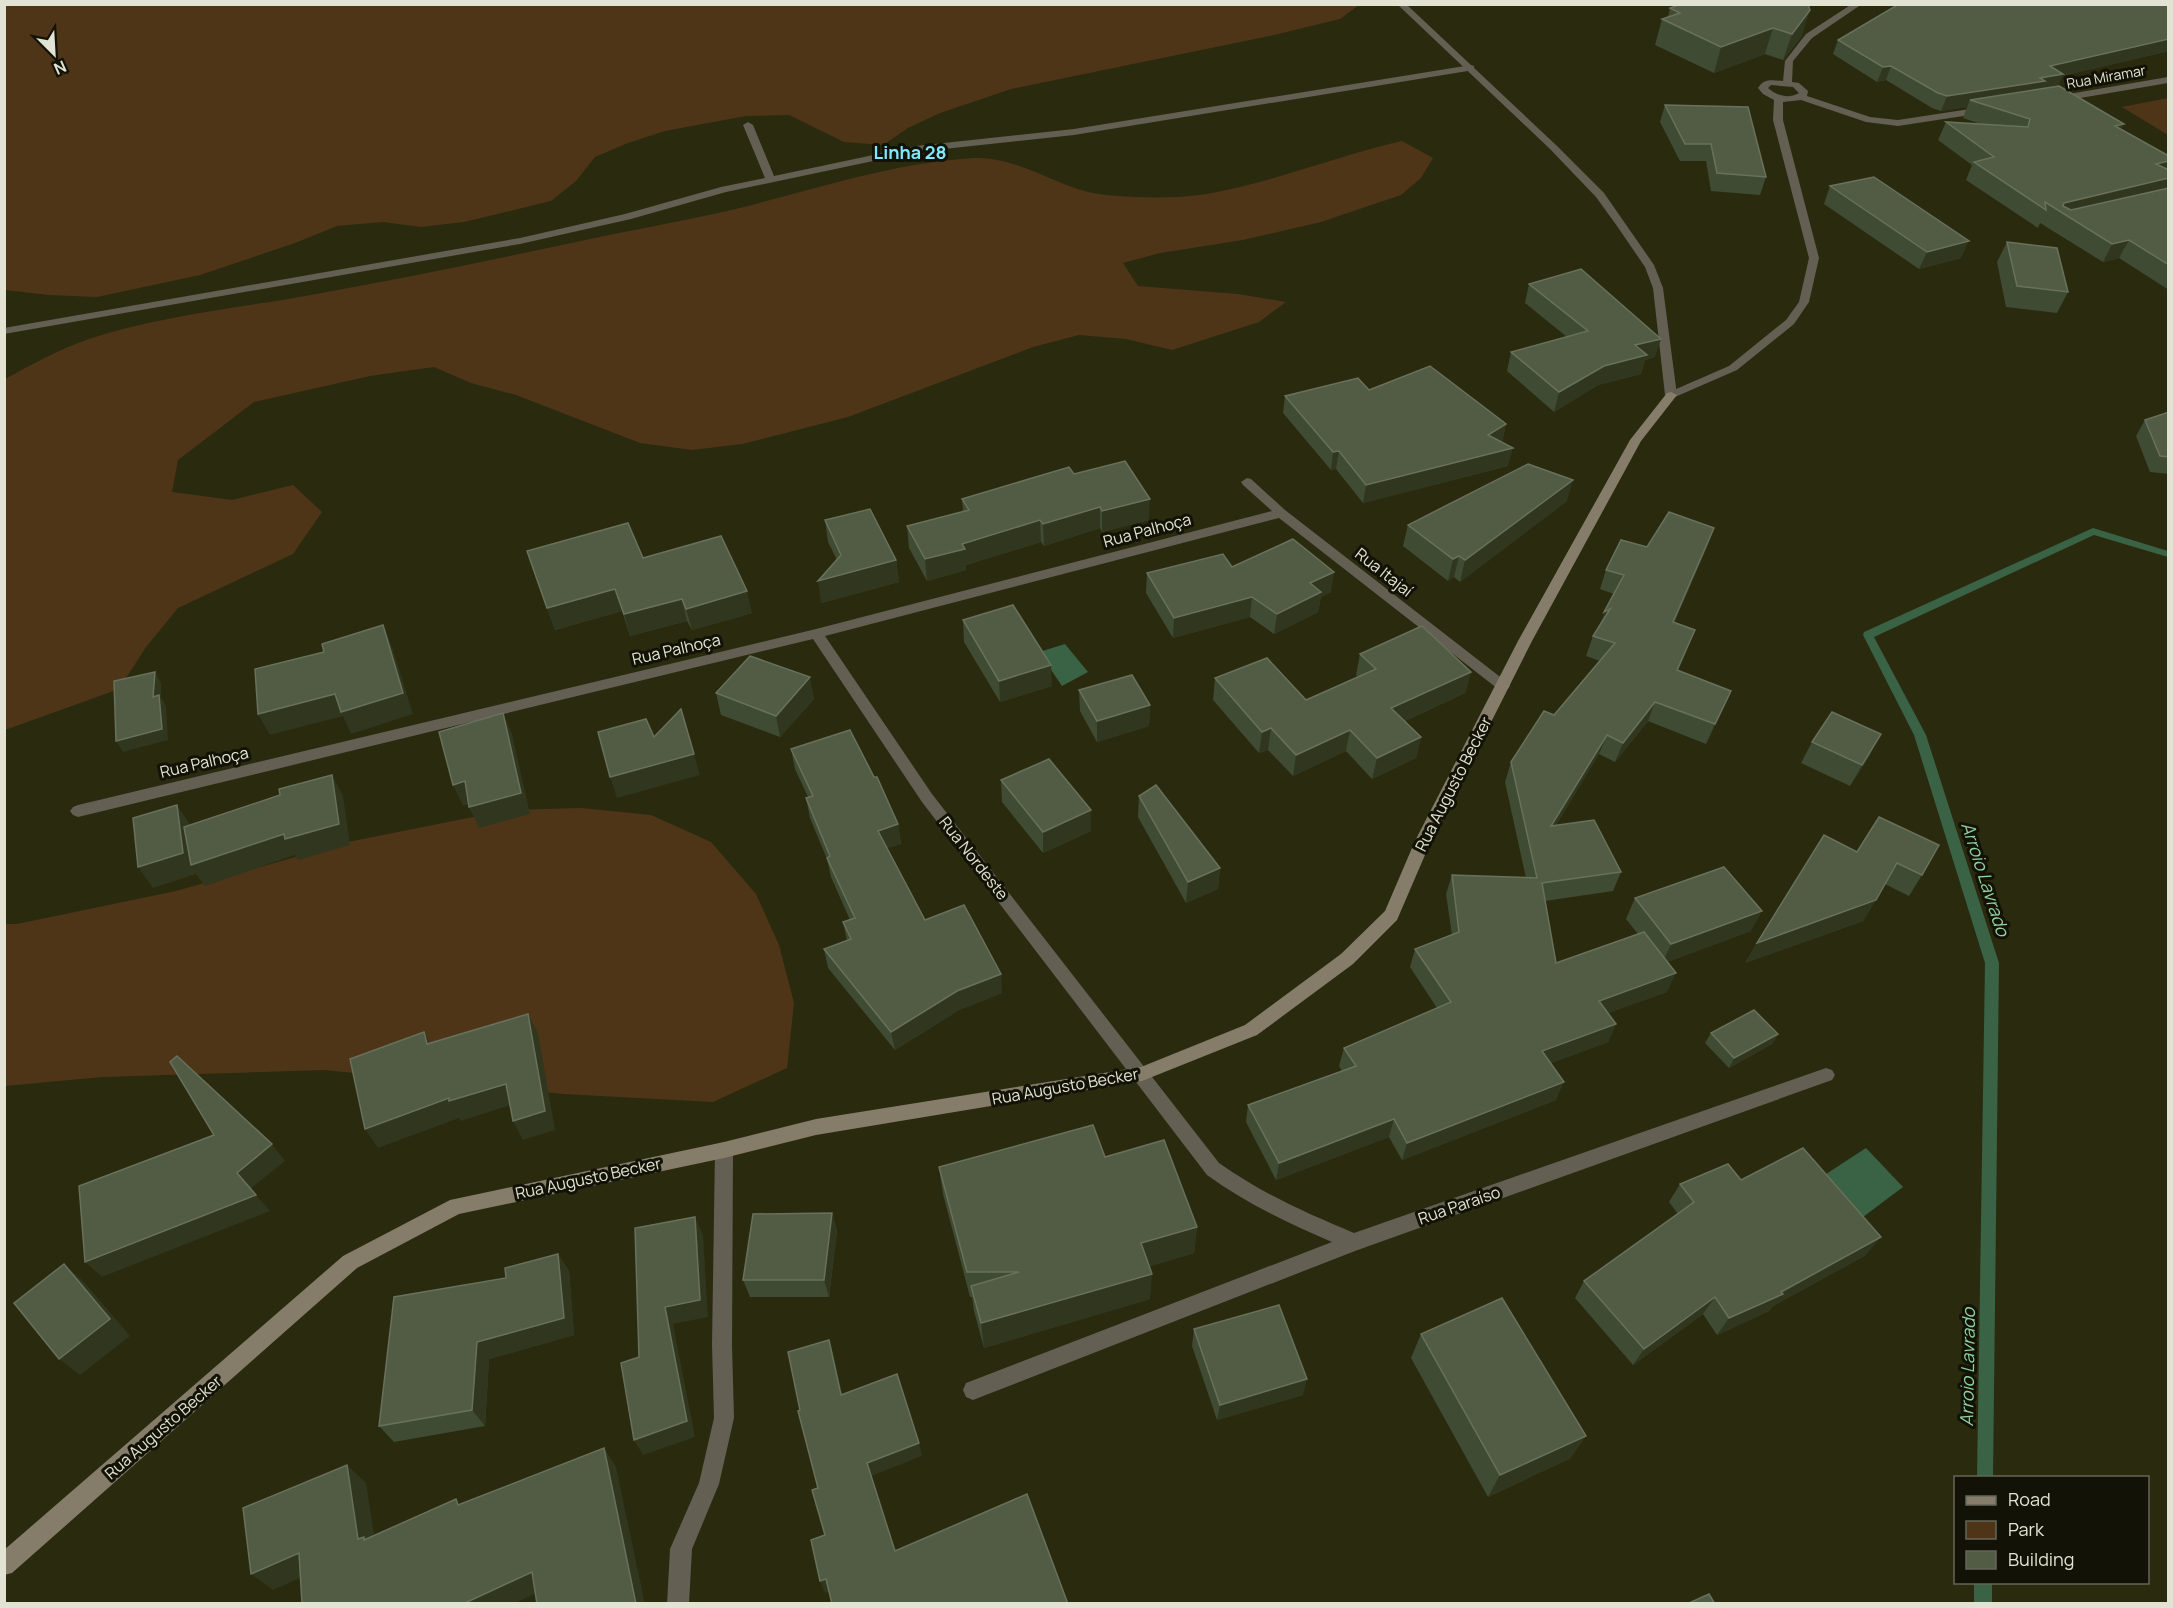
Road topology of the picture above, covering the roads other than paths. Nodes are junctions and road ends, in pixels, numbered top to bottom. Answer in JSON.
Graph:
{"nodes":[{"id":1,"x":1401,"y":4,"type":"edge"},
{"id":2,"x":1858,"y":4,"type":"edge"},
{"id":3,"x":1471,"y":68,"type":"junction"},
{"id":4,"x":2169,"y":80,"type":"edge"},
{"id":5,"x":1787,"y":82,"type":"junction"},
{"id":6,"x":1802,"y":97,"type":"junction"},
{"id":7,"x":2067,"y":97,"type":"junction"},
{"id":8,"x":1779,"y":98,"type":"junction"},
{"id":9,"x":2044,"y":101,"type":"edge"},
{"id":10,"x":2077,"y":104,"type":"edge"},
{"id":11,"x":1988,"y":109,"type":"edge"},
{"id":12,"x":748,"y":125,"type":"dead end"},
{"id":13,"x":770,"y":179,"type":"junction"},
{"id":14,"x":4,"y":332,"type":"edge"},
{"id":15,"x":1671,"y":395,"type":"junction"},
{"id":16,"x":1247,"y":482,"type":"dead end"},
{"id":17,"x":1281,"y":513,"type":"junction"},
{"id":18,"x":816,"y":634,"type":"junction"},
{"id":19,"x":1503,"y":686,"type":"junction"},
{"id":20,"x":78,"y":811,"type":"dead end"},
{"id":21,"x":1142,"y":1074,"type":"junction"},
{"id":22,"x":1826,"y":1075,"type":"dead end"},
{"id":23,"x":724,"y":1150,"type":"junction"},
{"id":24,"x":1354,"y":1242,"type":"junction"},
{"id":25,"x":973,"y":1390,"type":"dead end"},
{"id":26,"x":4,"y":1565,"type":"edge"},
{"id":27,"x":678,"y":1604,"type":"edge"}],
"edges":[{"from":1,"to":3,"type":"street"},
{"from":2,"to":5,"type":"street"},
{"from":3,"to":13,"type":"street"},
{"from":3,"to":15,"type":"street"},
{"from":4,"to":7,"type":"street","name":"Rua Miramar"},
{"from":5,"to":6,"type":"street"},
{"from":5,"to":8,"type":"street"},
{"from":6,"to":8,"type":"street"},
{"from":6,"to":11,"type":"street"},
{"from":7,"to":9,"type":"street","name":"Rua Miramar"},
{"from":7,"to":10,"type":"street"},
{"from":8,"to":15,"type":"street","name":"Rua Augusto Becker"},
{"from":12,"to":13,"type":"street"},
{"from":13,"to":14,"type":"street"},
{"from":15,"to":19,"type":"main road","name":"Rua Augusto Becker"},
{"from":16,"to":17,"type":"street","name":"Rua Itajaí"},
{"from":17,"to":18,"type":"street","name":"Rua Palhoça"},
{"from":17,"to":19,"type":"street","name":"Rua Itajaí"},
{"from":18,"to":20,"type":"street","name":"Rua Palhoça"},
{"from":18,"to":21,"type":"street","name":"Rua Nordeste"},
{"from":19,"to":21,"type":"main road","name":"Rua Augusto Becker"},
{"from":21,"to":23,"type":"main road","name":"Rua Augusto Becker"},
{"from":21,"to":24,"type":"street"},
{"from":22,"to":24,"type":"street","name":"Rua Paraíso"},
{"from":23,"to":26,"type":"main road","name":"Rua Augusto Becker"},
{"from":23,"to":27,"type":"street"},
{"from":24,"to":25,"type":"street","name":"Rua Paraíso"}]}
